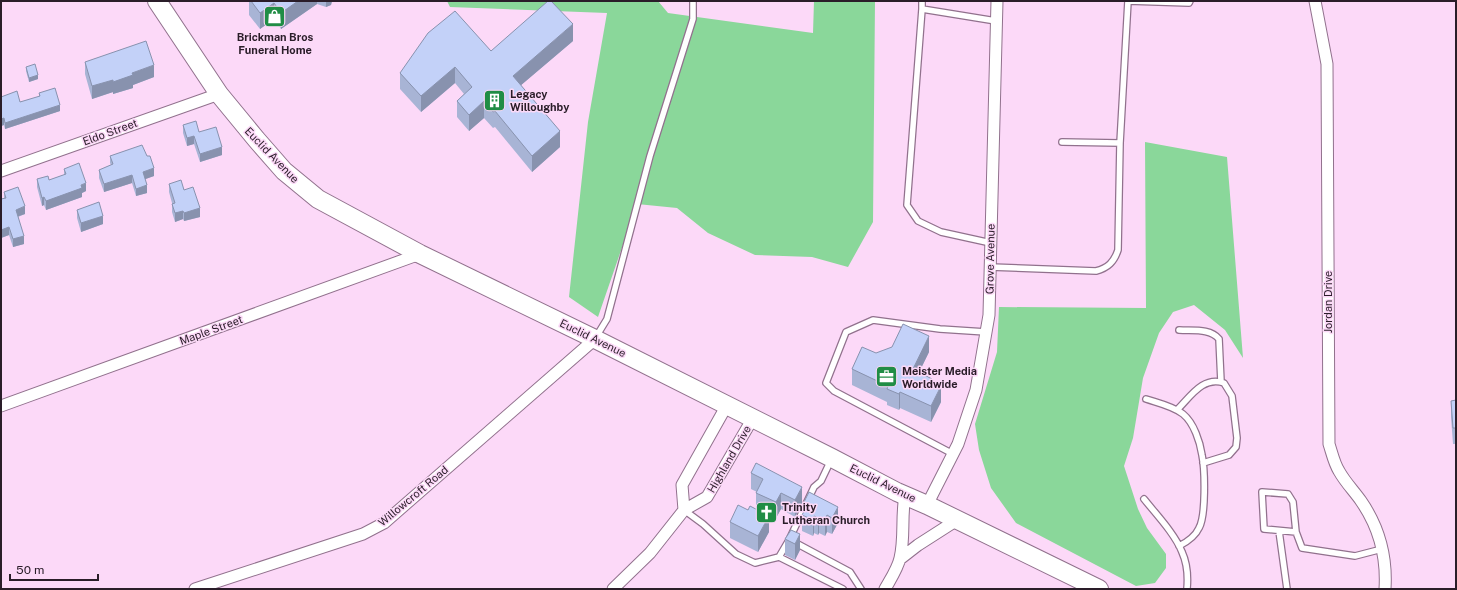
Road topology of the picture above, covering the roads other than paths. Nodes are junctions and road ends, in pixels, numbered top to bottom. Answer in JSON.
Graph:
{"nodes":[{"id":1,"x":157,"y":1,"type":"edge"},
{"id":2,"x":693,"y":1,"type":"edge"},
{"id":3,"x":922,"y":1,"type":"edge"},
{"id":4,"x":997,"y":1,"type":"edge"},
{"id":5,"x":1190,"y":1,"type":"edge"},
{"id":6,"x":1315,"y":1,"type":"edge"},
{"id":7,"x":922,"y":9,"type":"junction"},
{"id":8,"x":996,"y":21,"type":"junction"},
{"id":9,"x":219,"y":94,"type":"junction"},
{"id":10,"x":1062,"y":142,"type":"dead end"},
{"id":11,"x":1120,"y":143,"type":"junction"},
{"id":12,"x":1,"y":171,"type":"edge"},
{"id":13,"x":991,"y":243,"type":"junction"},
{"id":14,"x":420,"y":254,"type":"junction"},
{"id":15,"x":990,"y":267,"type":"junction"},
{"id":16,"x":1179,"y":330,"type":"dead end"},
{"id":17,"x":986,"y":332,"type":"junction"},
{"id":18,"x":595,"y":338,"type":"junction"},
{"id":19,"x":1221,"y":382,"type":"junction"},
{"id":20,"x":1146,"y":399,"type":"dead end"},
{"id":21,"x":727,"y":405,"type":"junction"},
{"id":22,"x":1,"y":406,"type":"edge"},
{"id":23,"x":1177,"y":410,"type":"junction"},
{"id":24,"x":753,"y":418,"type":"junction"},
{"id":25,"x":953,"y":454,"type":"junction"},
{"id":26,"x":832,"y":458,"type":"junction"},
{"id":27,"x":1203,"y":463,"type":"junction"},
{"id":28,"x":905,"y":496,"type":"junction"},
{"id":29,"x":1144,"y":499,"type":"dead end"},
{"id":30,"x":927,"y":505,"type":"junction"},
{"id":31,"x":684,"y":510,"type":"junction"},
{"id":32,"x":957,"y":520,"type":"junction"},
{"id":33,"x":1279,"y":530,"type":"junction"},
{"id":34,"x":1296,"y":532,"type":"junction"},
{"id":35,"x":789,"y":540,"type":"junction"},
{"id":36,"x":1179,"y":546,"type":"junction"},
{"id":37,"x":1382,"y":549,"type":"junction"},
{"id":38,"x":779,"y":557,"type":"junction"},
{"id":39,"x":900,"y":559,"type":"junction"},
{"id":40,"x":195,"y":589,"type":"edge"},
{"id":41,"x":613,"y":589,"type":"edge"},
{"id":42,"x":843,"y":589,"type":"edge"},
{"id":43,"x":860,"y":589,"type":"edge"},
{"id":44,"x":885,"y":589,"type":"edge"},
{"id":45,"x":1099,"y":589,"type":"edge"},
{"id":46,"x":1187,"y":589,"type":"edge"},
{"id":47,"x":1287,"y":589,"type":"edge"},
{"id":48,"x":1385,"y":589,"type":"edge"}],
"edges":[{"from":1,"to":9,"type":"main road","name":"Euclid Avenue"},
{"from":2,"to":18,"type":"lane"},
{"from":3,"to":7,"type":"lane"},
{"from":4,"to":8,"type":"street","name":"Grove Avenue"},
{"from":5,"to":11,"type":"lane"},
{"from":6,"to":37,"type":"street","name":"Jordan Drive"},
{"from":7,"to":8,"type":"lane"},
{"from":7,"to":13,"type":"lane"},
{"from":8,"to":13,"type":"street","name":"Grove Avenue"},
{"from":9,"to":12,"type":"street","name":"Eldo Street"},
{"from":9,"to":14,"type":"main road","name":"Euclid Avenue"},
{"from":10,"to":11,"type":"lane"},
{"from":11,"to":15,"type":"lane"},
{"from":13,"to":15,"type":"street","name":"Grove Avenue"},
{"from":14,"to":18,"type":"main road","name":"Euclid Avenue"},
{"from":14,"to":22,"type":"street","name":"Maple Street"},
{"from":15,"to":17,"type":"street","name":"Grove Avenue"},
{"from":16,"to":19,"type":"lane"},
{"from":17,"to":25,"type":"street","name":"Grove Avenue"},
{"from":17,"to":25,"type":"lane"},
{"from":18,"to":21,"type":"main road","name":"Euclid Avenue"},
{"from":18,"to":40,"type":"street","name":"Willowcroft Road"},
{"from":19,"to":23,"type":"lane"},
{"from":19,"to":27,"type":"lane"},
{"from":20,"to":23,"type":"lane"},
{"from":21,"to":24,"type":"main road","name":"Euclid Avenue"},
{"from":21,"to":31,"type":"street"},
{"from":23,"to":27,"type":"lane"},
{"from":24,"to":26,"type":"main road","name":"Euclid Avenue"},
{"from":24,"to":31,"type":"street","name":"Highland Drive"},
{"from":25,"to":30,"type":"street","name":"Grove Avenue"},
{"from":26,"to":28,"type":"main road","name":"Euclid Avenue"},
{"from":26,"to":35,"type":"lane"},
{"from":27,"to":36,"type":"lane"},
{"from":28,"to":30,"type":"main road","name":"Euclid Avenue"},
{"from":28,"to":39,"type":"street"},
{"from":29,"to":36,"type":"lane"},
{"from":30,"to":32,"type":"main road","name":"Euclid Avenue"},
{"from":31,"to":38,"type":"lane"},
{"from":31,"to":41,"type":"street","name":"Highland Drive"},
{"from":32,"to":39,"type":"street"},
{"from":32,"to":45,"type":"main road","name":"Euclid Avenue"},
{"from":33,"to":34,"type":"lane"},
{"from":33,"to":34,"type":"lane"},
{"from":33,"to":47,"type":"lane"},
{"from":34,"to":37,"type":"lane"},
{"from":35,"to":38,"type":"lane"},
{"from":35,"to":43,"type":"lane"},
{"from":36,"to":46,"type":"lane"},
{"from":37,"to":48,"type":"street","name":"Jordan Drive"},
{"from":38,"to":42,"type":"lane"},
{"from":39,"to":44,"type":"street"}]}
